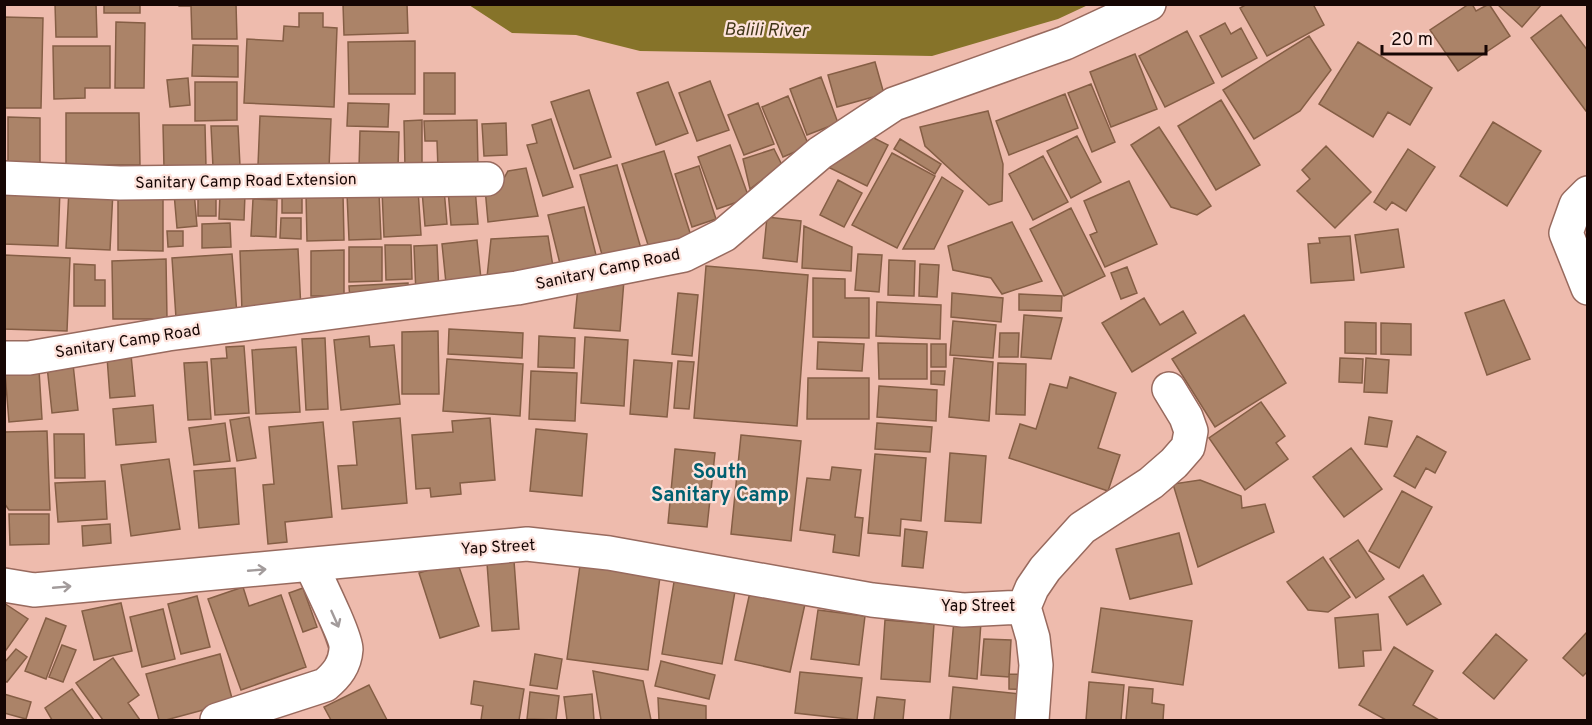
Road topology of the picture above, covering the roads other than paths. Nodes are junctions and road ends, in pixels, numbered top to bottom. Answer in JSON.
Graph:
{"nodes":[{"id":1,"x":1149,"y":4,"type":"edge"},
{"id":2,"x":4,"y":178,"type":"edge"},
{"id":3,"x":487,"y":179,"type":"dead end"},
{"id":4,"x":1587,"y":193,"type":"edge"},
{"id":5,"x":1587,"y":288,"type":"edge"},
{"id":6,"x":4,"y":358,"type":"edge"},
{"id":7,"x":1169,"y":389,"type":"dead end"},
{"id":8,"x":311,"y":565,"type":"junction"},
{"id":9,"x":4,"y":585,"type":"edge"},
{"id":10,"x":1024,"y":607,"type":"junction"},
{"id":11,"x":217,"y":720,"type":"edge"},
{"id":12,"x":1032,"y":720,"type":"edge"}],
"edges":[{"from":1,"to":6,"type":"street","name":"Sanitary Camp Road"},
{"from":2,"to":3,"type":"street","name":"Sanitary Camp Road Extension"},
{"from":4,"to":5,"type":"street"},
{"from":7,"to":10,"type":"street","name":"Yap Street"},
{"from":9,"to":8,"type":"street","name":"Yap Street","one_way":true},
{"from":8,"to":10,"type":"street","name":"Yap Street"},
{"from":8,"to":11,"type":"street","one_way":true},
{"from":10,"to":12,"type":"street","name":"Yap Street"}]}
